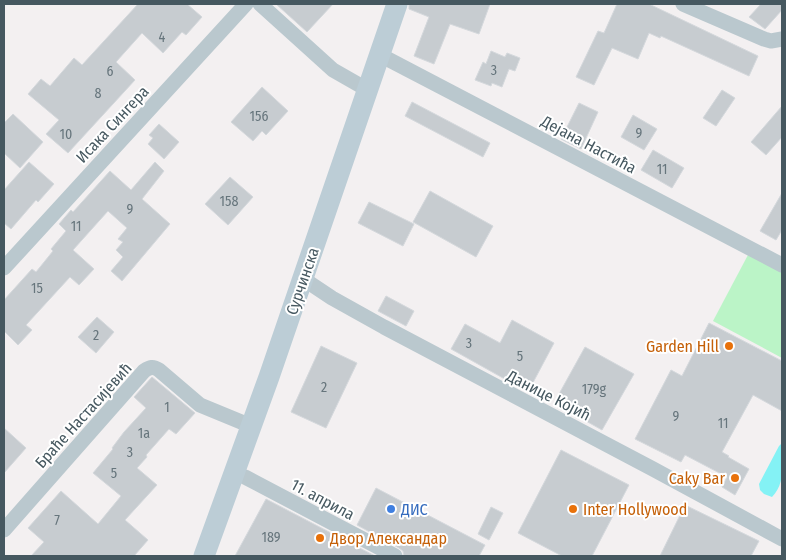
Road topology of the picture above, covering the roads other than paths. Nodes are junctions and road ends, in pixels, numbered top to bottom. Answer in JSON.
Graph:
{"nodes":[{"id":1,"x":246,"y":4,"type":"edge"},
{"id":2,"x":260,"y":4,"type":"edge"},
{"id":3,"x":397,"y":4,"type":"edge"},
{"id":4,"x":683,"y":4,"type":"edge"},
{"id":5,"x":782,"y":40,"type":"edge"},
{"id":6,"x":380,"y":55,"type":"junction"},
{"id":7,"x":368,"y":90,"type":"junction"},
{"id":8,"x":782,"y":265,"type":"edge"},
{"id":9,"x":4,"y":268,"type":"edge"},
{"id":10,"x":302,"y":278,"type":"junction"},
{"id":11,"x":251,"y":426,"type":"junction"},
{"id":12,"x":234,"y":474,"type":"junction"},
{"id":13,"x":4,"y":530,"type":"edge"},
{"id":14,"x":782,"y":539,"type":"edge"},
{"id":15,"x":204,"y":556,"type":"edge"},
{"id":16,"x":395,"y":556,"type":"edge"}],
"edges":[{"from":1,"to":9,"type":"street","name":"Исака Сингера"},
{"from":2,"to":7,"type":"street"},
{"from":3,"to":6,"type":"main road","name":"Сурчинска"},
{"from":4,"to":5,"type":"street"},
{"from":6,"to":7,"type":"main road","name":"Сурчинска"},
{"from":6,"to":8,"type":"street","name":"Дејана Настића"},
{"from":7,"to":10,"type":"main road","name":"Сурчинска"},
{"from":10,"to":11,"type":"main road","name":"Сурчинска"},
{"from":10,"to":14,"type":"street","name":"Данице Којић"},
{"from":11,"to":12,"type":"main road","name":"Сурчинска"},
{"from":11,"to":13,"type":"street","name":"Браће Настасијевић"},
{"from":12,"to":15,"type":"main road","name":"Сурчинска"},
{"from":12,"to":16,"type":"street","name":"11. априла"}]}
